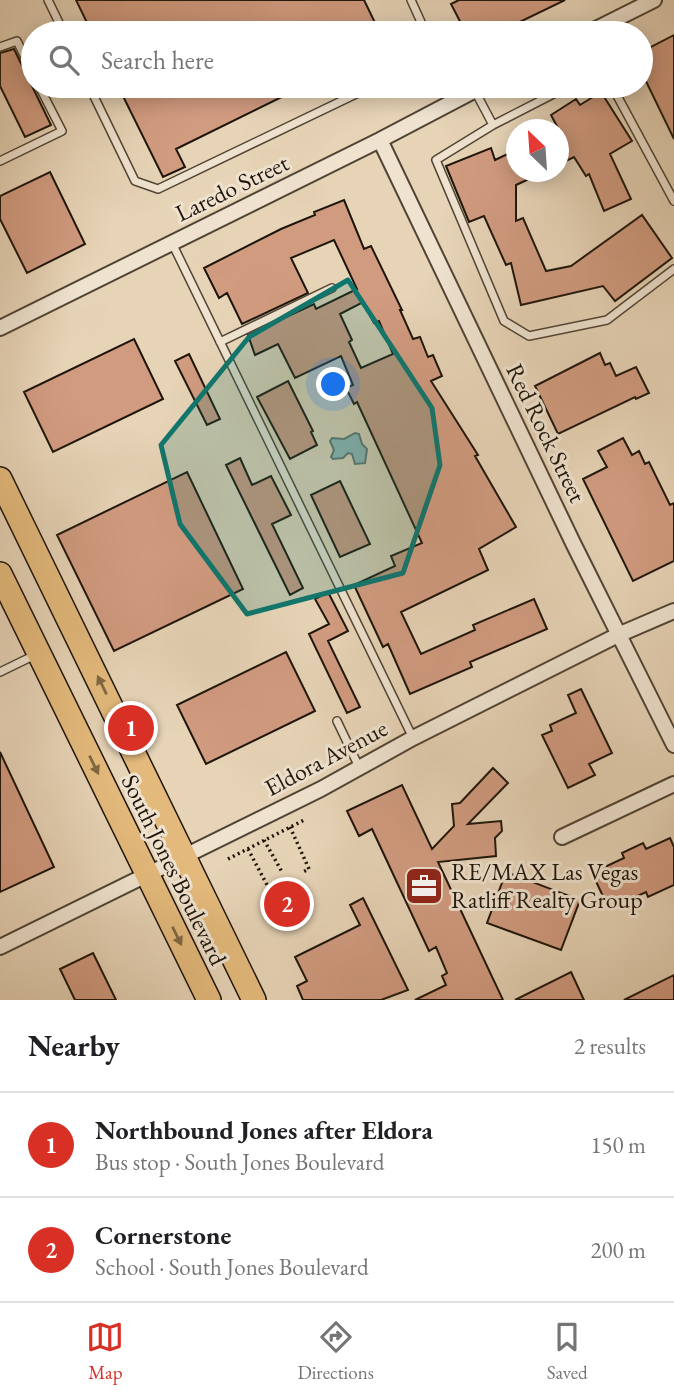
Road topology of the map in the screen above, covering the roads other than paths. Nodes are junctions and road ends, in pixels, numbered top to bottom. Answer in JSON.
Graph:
{"nodes":[{"id":1,"x":48,"y":0,"type":"edge"},
{"id":2,"x":411,"y":0,"type":"edge"},
{"id":3,"x":654,"y":0,"type":"edge"},
{"id":4,"x":58,"y":21,"type":"edge"},
{"id":5,"x":421,"y":21,"type":"edge"},
{"id":6,"x":612,"y":21,"type":"edge"},
{"id":7,"x":0,"y":47,"type":"edge"},
{"id":8,"x":21,"y":49,"type":"edge"},
{"id":9,"x":45,"y":98,"type":"edge"},
{"id":10,"x":95,"y":98,"type":"edge"},
{"id":11,"x":348,"y":98,"type":"edge"},
{"id":12,"x":460,"y":98,"type":"edge"},
{"id":13,"x":483,"y":98,"type":"edge"},
{"id":14,"x":546,"y":98,"type":"edge"},
{"id":15,"x":618,"y":98,"type":"edge"},
{"id":16,"x":493,"y":125,"type":"junction"},
{"id":17,"x":380,"y":140,"type":"junction"},
{"id":18,"x":0,"y":161,"type":"edge"},
{"id":19,"x":674,"y":201,"type":"edge"},
{"id":20,"x":172,"y":243,"type":"junction"},
{"id":21,"x":674,"y":269,"type":"edge"},
{"id":22,"x":332,"y":288,"type":"dead end"},
{"id":23,"x":0,"y":328,"type":"edge"},
{"id":24,"x":220,"y":342,"type":"junction"},
{"id":25,"x":0,"y":479,"type":"edge"},
{"id":26,"x":0,"y":574,"type":"edge"},
{"id":27,"x":674,"y":611,"type":"edge"},
{"id":28,"x":618,"y":635,"type":"junction"},
{"id":29,"x":39,"y":653,"type":"junction"},
{"id":30,"x":0,"y":672,"type":"edge"},
{"id":31,"x":337,"y":721,"type":"dead end"},
{"id":32,"x":412,"y":738,"type":"junction"},
{"id":33,"x":674,"y":745,"type":"edge"},
{"id":34,"x":359,"y":767,"type":"junction"},
{"id":35,"x":674,"y":784,"type":"edge"},
{"id":36,"x":562,"y":837,"type":"dead end"},
{"id":37,"x":184,"y":858,"type":"junction"},
{"id":38,"x":147,"y":875,"type":"junction"},
{"id":39,"x":0,"y":947,"type":"edge"},
{"id":40,"x":209,"y":1000,"type":"edge"},
{"id":41,"x":254,"y":1000,"type":"edge"}],
"edges":[{"from":1,"to":4,"type":"lane"},
{"from":2,"to":5,"type":"lane"},
{"from":3,"to":6,"type":"street"},
{"from":7,"to":8,"type":"lane"},
{"from":9,"to":18,"type":"lane"},
{"from":10,"to":11,"type":"lane"},
{"from":12,"to":17,"type":"street","name":"Laredo Street"},
{"from":13,"to":16,"type":"lane"},
{"from":14,"to":16,"type":"lane"},
{"from":15,"to":19,"type":"lane"},
{"from":16,"to":21,"type":"lane"},
{"from":17,"to":20,"type":"street","name":"Laredo Street"},
{"from":17,"to":28,"type":"street","name":"Red Rock Street"},
{"from":20,"to":23,"type":"street","name":"Laredo Street"},
{"from":20,"to":24,"type":"lane"},
{"from":22,"to":24,"type":"lane"},
{"from":24,"to":32,"type":"lane"},
{"from":37,"to":25,"type":"main road","name":"South Jones Boulevard","one_way":true},
{"from":26,"to":29,"type":"main road","name":"South Jones Boulevard"},
{"from":27,"to":28,"type":"street","name":"Eldora Avenue"},
{"from":28,"to":32,"type":"street","name":"Eldora Avenue"},
{"from":28,"to":33,"type":"street","name":"Red Rock Street"},
{"from":29,"to":30,"type":"lane"},
{"from":29,"to":38,"type":"main road","name":"South Jones Boulevard","one_way":true},
{"from":31,"to":34,"type":"lane"},
{"from":32,"to":34,"type":"street","name":"Eldora Avenue"},
{"from":34,"to":37,"type":"street","name":"Eldora Avenue"},
{"from":35,"to":36,"type":"street"},
{"from":37,"to":38,"type":"street","name":"Eldora Avenue"},
{"from":37,"to":41,"type":"main road","name":"South Jones Boulevard"},
{"from":38,"to":39,"type":"street","name":"Eldora Avenue"},
{"from":38,"to":40,"type":"main road","name":"South Jones Boulevard","one_way":true}]}
